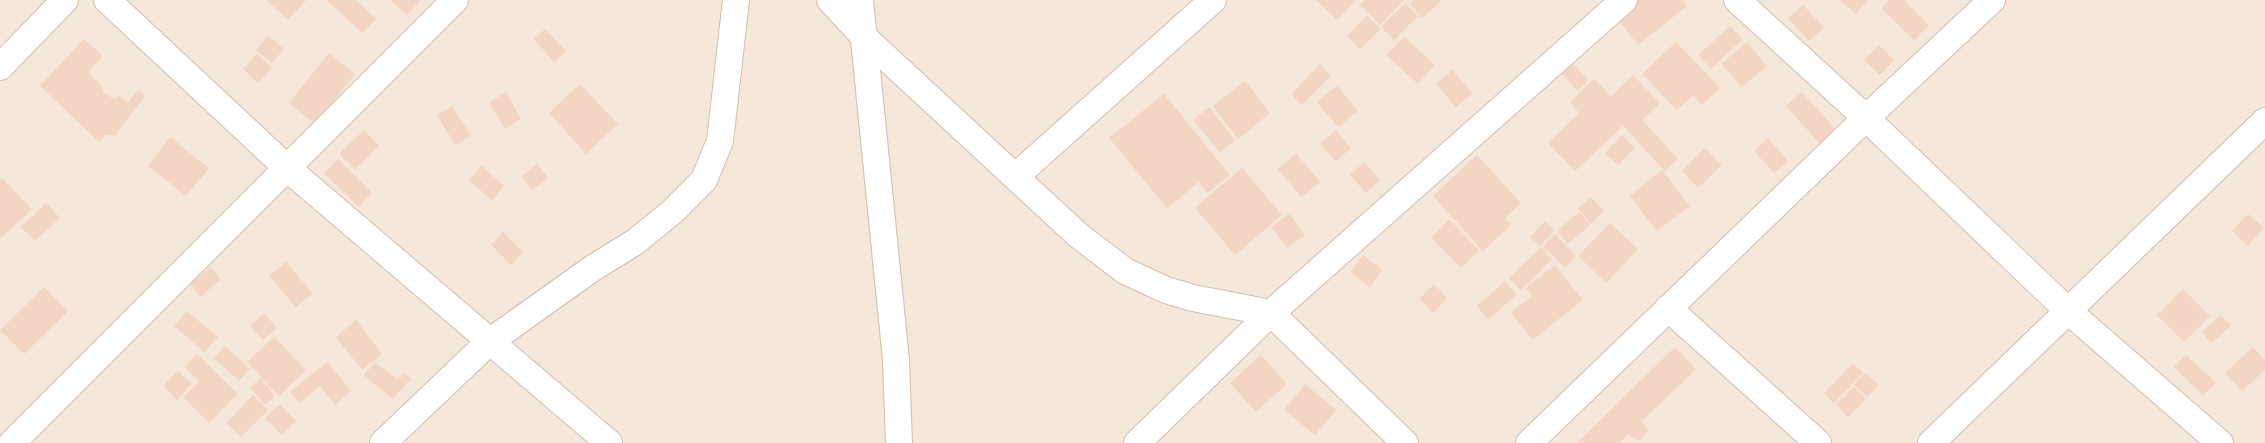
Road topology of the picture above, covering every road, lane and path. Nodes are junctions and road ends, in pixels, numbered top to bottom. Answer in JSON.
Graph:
{"nodes":[{"id":1,"x":65,"y":0,"type":"edge"},
{"id":2,"x":107,"y":0,"type":"edge"},
{"id":3,"x":455,"y":0,"type":"edge"},
{"id":4,"x":736,"y":0,"type":"edge"},
{"id":5,"x":830,"y":0,"type":"edge"},
{"id":6,"x":860,"y":0,"type":"edge"},
{"id":7,"x":1212,"y":0,"type":"edge"},
{"id":8,"x":1624,"y":0,"type":"edge"},
{"id":9,"x":1737,"y":0,"type":"edge"},
{"id":10,"x":1992,"y":0,"type":"edge"},
{"id":11,"x":865,"y":38,"type":"junction"},
{"id":12,"x":0,"y":66,"type":"edge"},
{"id":13,"x":1866,"y":118,"type":"junction"},
{"id":14,"x":2265,"y":121,"type":"edge"},
{"id":15,"x":287,"y":168,"type":"junction"},
{"id":16,"x":1016,"y":176,"type":"junction"},
{"id":17,"x":1668,"y":308,"type":"junction"},
{"id":18,"x":2067,"y":310,"type":"junction"},
{"id":19,"x":1271,"y":313,"type":"junction"},
{"id":20,"x":489,"y":342,"type":"junction"},
{"id":21,"x":12,"y":443,"type":"edge"},
{"id":22,"x":383,"y":443,"type":"edge"},
{"id":23,"x":609,"y":443,"type":"edge"},
{"id":24,"x":899,"y":443,"type":"edge"},
{"id":25,"x":1137,"y":443,"type":"edge"},
{"id":26,"x":1405,"y":443,"type":"edge"},
{"id":27,"x":1529,"y":443,"type":"edge"},
{"id":28,"x":1818,"y":443,"type":"edge"},
{"id":29,"x":1931,"y":443,"type":"edge"},
{"id":30,"x":2220,"y":443,"type":"edge"}],
"edges":[{"from":1,"to":12,"type":"street"},
{"from":2,"to":15,"type":"street"},
{"from":3,"to":15,"type":"street"},
{"from":4,"to":20,"type":"street"},
{"from":5,"to":11,"type":"street"},
{"from":6,"to":11,"type":"street"},
{"from":7,"to":16,"type":"street"},
{"from":8,"to":19,"type":"street"},
{"from":9,"to":13,"type":"street"},
{"from":10,"to":13,"type":"street"},
{"from":11,"to":16,"type":"street"},
{"from":11,"to":24,"type":"street"},
{"from":13,"to":17,"type":"street"},
{"from":13,"to":18,"type":"street"},
{"from":14,"to":18,"type":"street"},
{"from":15,"to":20,"type":"street"},
{"from":15,"to":21,"type":"street"},
{"from":16,"to":19,"type":"street"},
{"from":17,"to":27,"type":"street"},
{"from":17,"to":28,"type":"street"},
{"from":18,"to":29,"type":"street"},
{"from":18,"to":30,"type":"street"},
{"from":19,"to":25,"type":"street"},
{"from":19,"to":26,"type":"street"},
{"from":20,"to":22,"type":"street"},
{"from":20,"to":23,"type":"street"}]}
